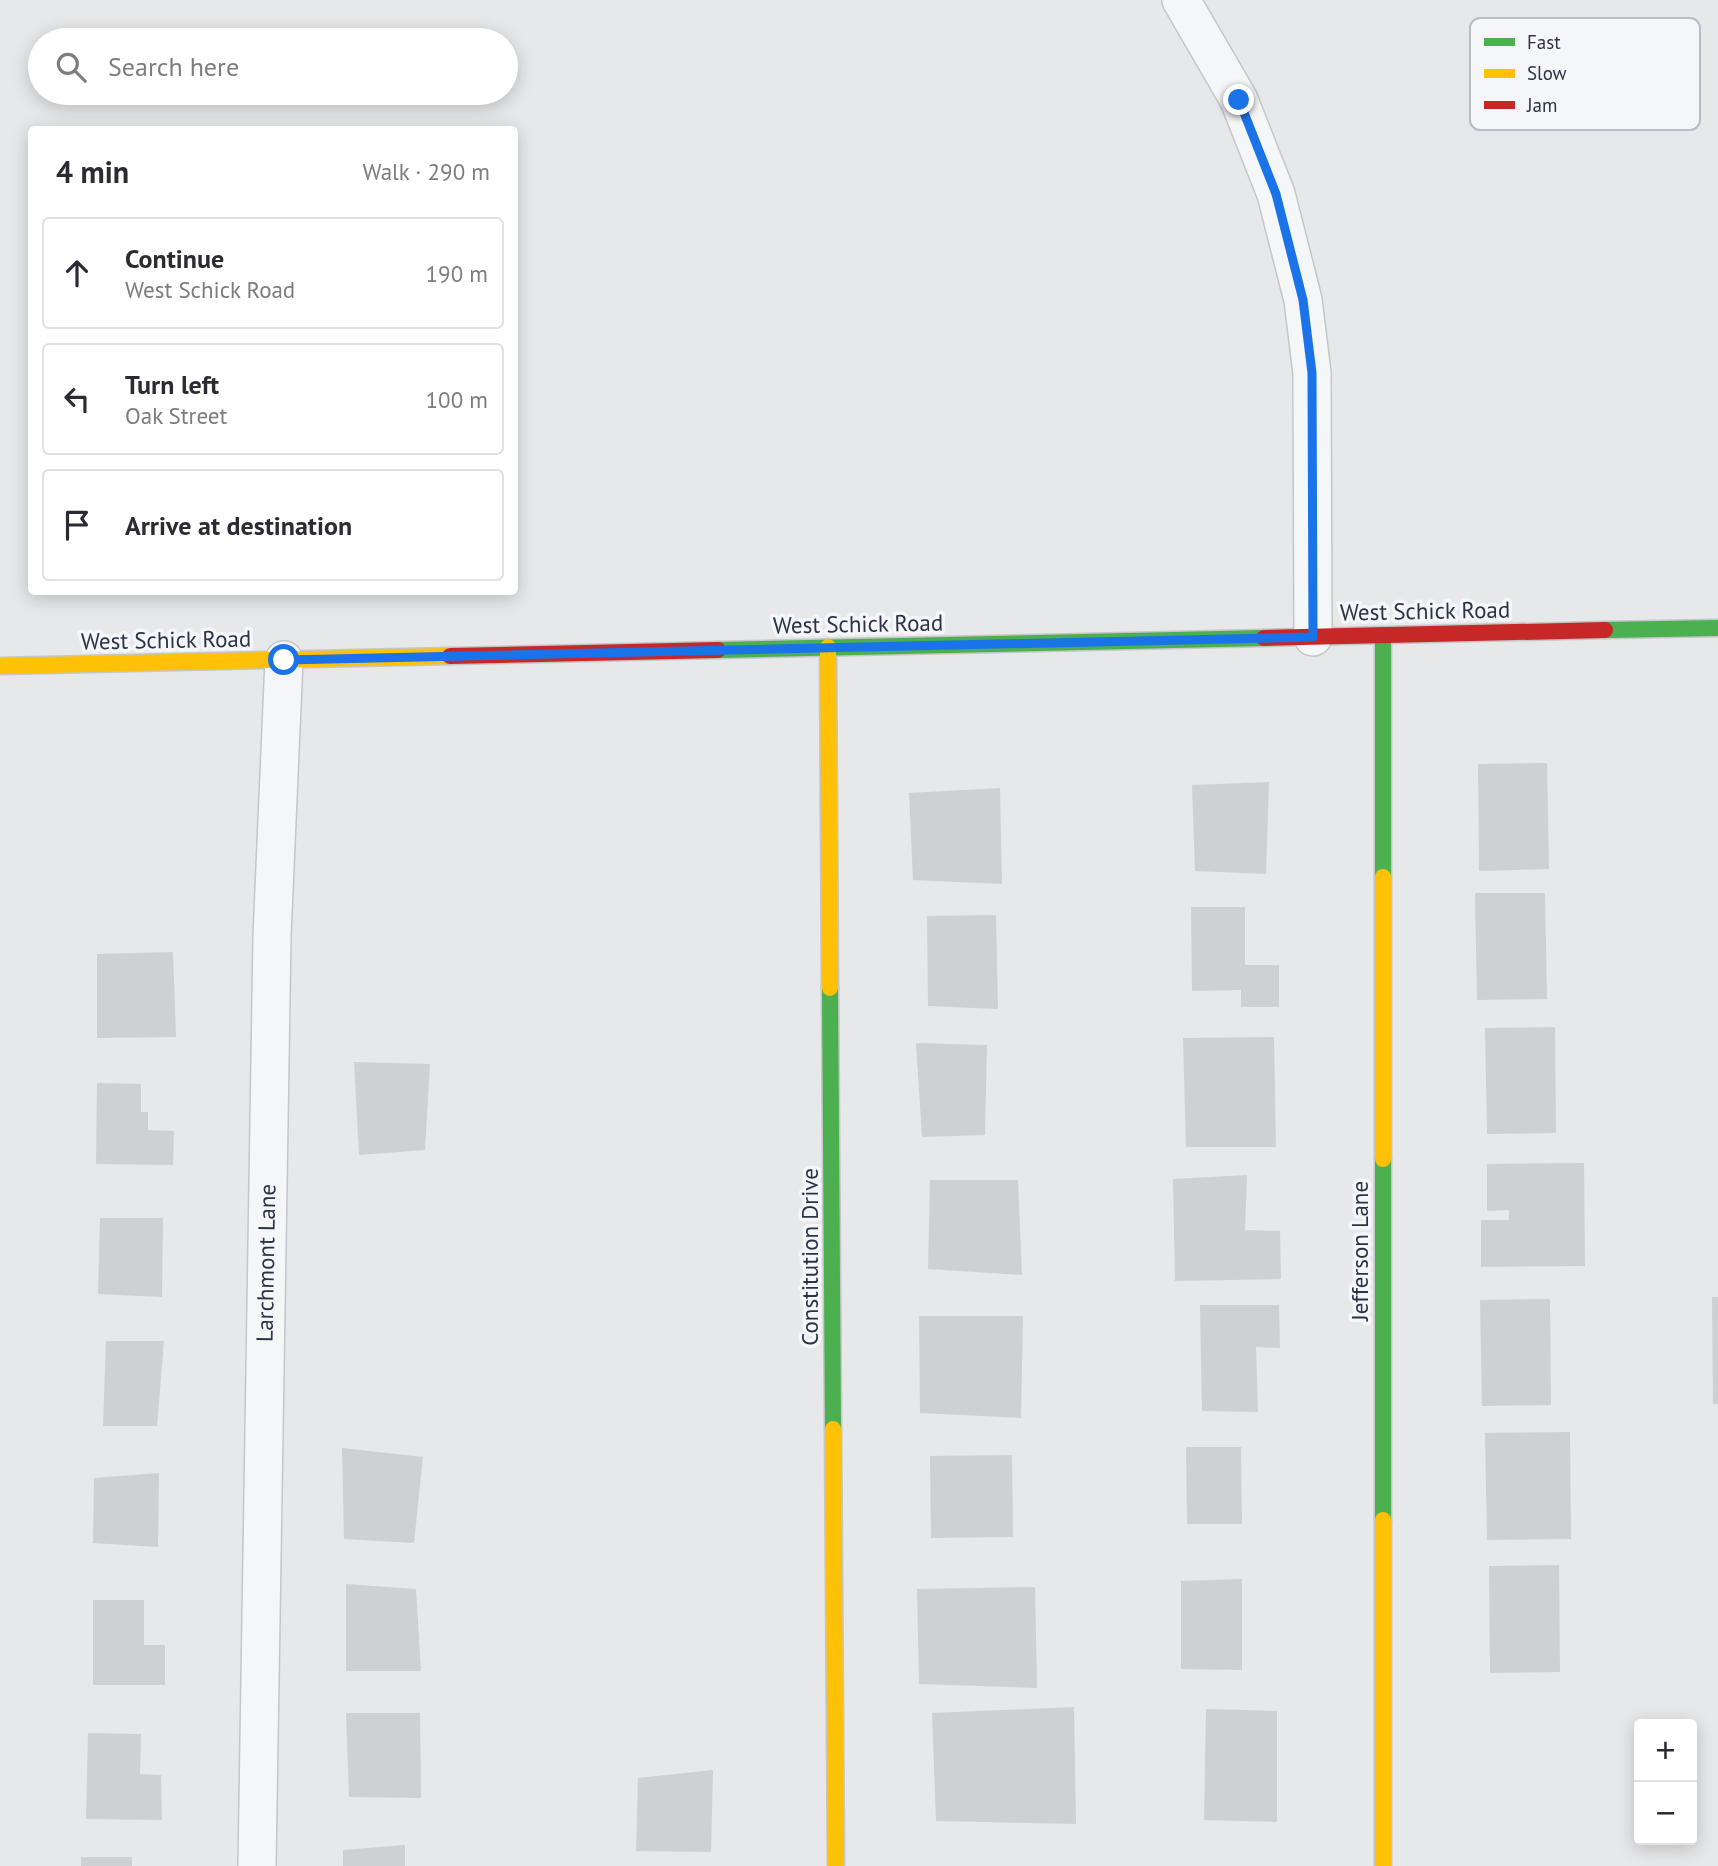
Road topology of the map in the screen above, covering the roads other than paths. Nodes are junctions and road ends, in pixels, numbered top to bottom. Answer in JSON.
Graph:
{"nodes":[{"id":1,"x":1181,"y":0,"type":"edge"},
{"id":2,"x":1718,"y":628,"type":"edge"},
{"id":3,"x":1383,"y":635,"type":"junction"},
{"id":4,"x":1313,"y":637,"type":"junction"},
{"id":5,"x":828,"y":648,"type":"junction"},
{"id":6,"x":284,"y":660,"type":"junction"},
{"id":7,"x":0,"y":666,"type":"edge"},
{"id":8,"x":257,"y":1866,"type":"edge"},
{"id":9,"x":836,"y":1866,"type":"edge"},
{"id":10,"x":1383,"y":1866,"type":"edge"}],
"edges":[{"from":1,"to":4,"type":"street"},
{"from":2,"to":3,"type":"street","name":"West Schick Road"},
{"from":3,"to":4,"type":"street","name":"West Schick Road"},
{"from":3,"to":10,"type":"street","name":"Jefferson Lane"},
{"from":4,"to":5,"type":"street","name":"West Schick Road"},
{"from":5,"to":6,"type":"street","name":"West Schick Road"},
{"from":5,"to":9,"type":"street","name":"Constitution Drive"},
{"from":6,"to":7,"type":"street","name":"West Schick Road"},
{"from":6,"to":8,"type":"street","name":"Larchmont Lane"}]}
